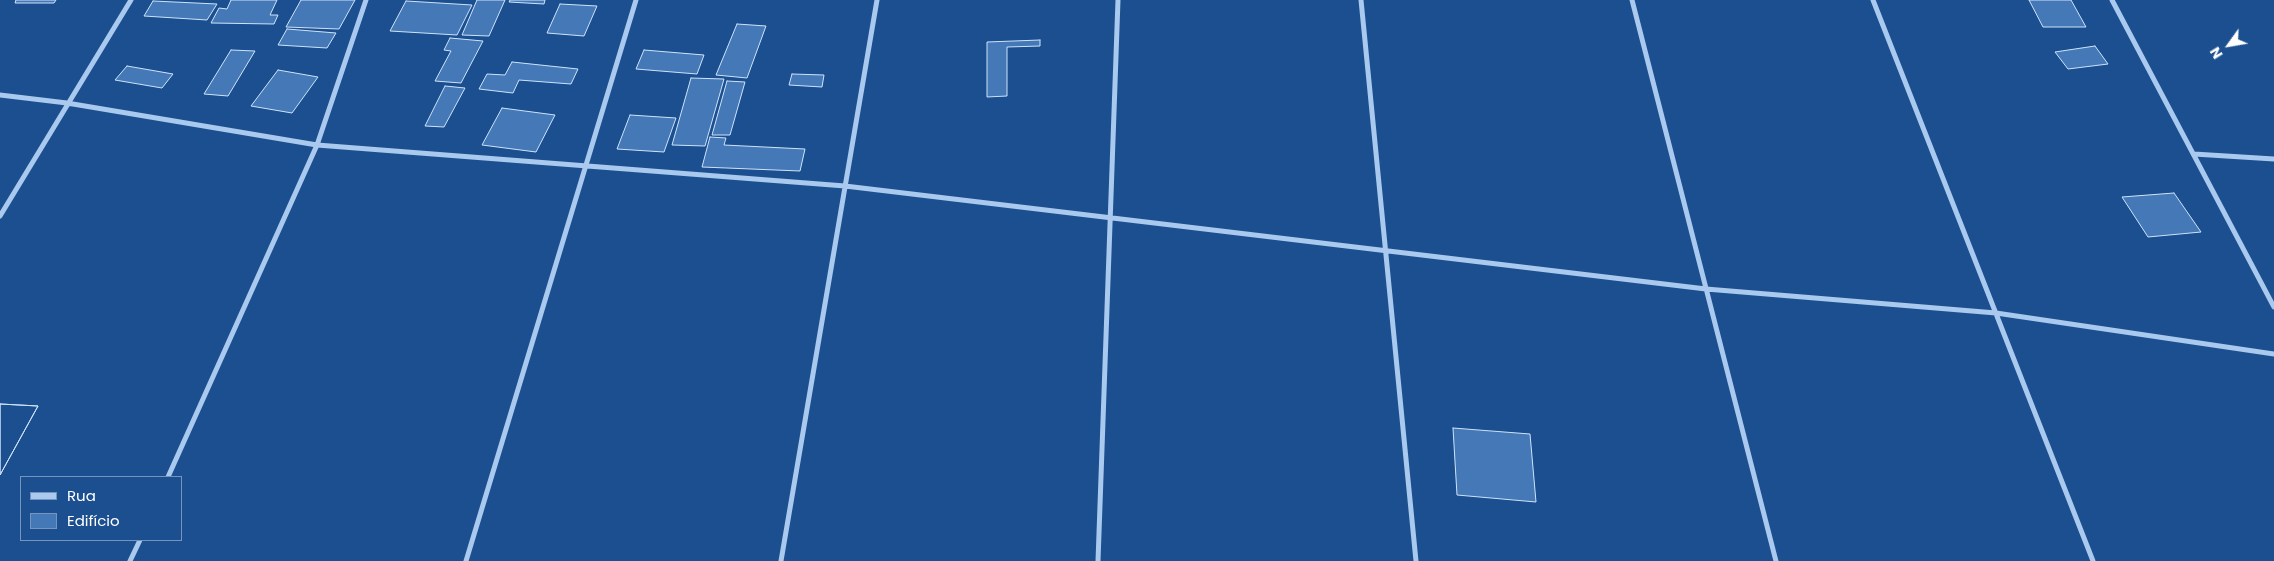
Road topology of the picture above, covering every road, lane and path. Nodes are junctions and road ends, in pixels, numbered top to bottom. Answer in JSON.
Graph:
{"nodes":[{"id":1,"x":131,"y":0,"type":"edge"},
{"id":2,"x":366,"y":0,"type":"edge"},
{"id":3,"x":636,"y":0,"type":"edge"},
{"id":4,"x":877,"y":0,"type":"edge"},
{"id":5,"x":1118,"y":0,"type":"edge"},
{"id":6,"x":1360,"y":0,"type":"edge"},
{"id":7,"x":1632,"y":0,"type":"edge"},
{"id":8,"x":1873,"y":0,"type":"edge"},
{"id":9,"x":2112,"y":0,"type":"edge"},
{"id":10,"x":0,"y":95,"type":"edge"},
{"id":11,"x":67,"y":103,"type":"junction"},
{"id":12,"x":317,"y":144,"type":"junction"},
{"id":13,"x":2194,"y":154,"type":"junction"},
{"id":14,"x":2274,"y":159,"type":"edge"},
{"id":15,"x":585,"y":164,"type":"junction"},
{"id":16,"x":845,"y":186,"type":"junction"},
{"id":17,"x":0,"y":216,"type":"edge"},
{"id":18,"x":1110,"y":216,"type":"junction"},
{"id":19,"x":1385,"y":249,"type":"junction"},
{"id":20,"x":1706,"y":289,"type":"junction"},
{"id":21,"x":2274,"y":307,"type":"edge"},
{"id":22,"x":1996,"y":313,"type":"junction"},
{"id":23,"x":2274,"y":354,"type":"edge"},
{"id":24,"x":168,"y":476,"type":"edge"},
{"id":25,"x":140,"y":541,"type":"edge"},
{"id":26,"x":130,"y":561,"type":"edge"},
{"id":27,"x":466,"y":561,"type":"edge"},
{"id":28,"x":781,"y":561,"type":"edge"},
{"id":29,"x":1098,"y":561,"type":"edge"},
{"id":30,"x":1416,"y":561,"type":"edge"},
{"id":31,"x":1776,"y":561,"type":"edge"},
{"id":32,"x":2093,"y":561,"type":"edge"}],
"edges":[{"from":1,"to":11,"type":"street"},
{"from":2,"to":12,"type":"street"},
{"from":3,"to":15,"type":"street"},
{"from":4,"to":16,"type":"street"},
{"from":5,"to":18,"type":"street"},
{"from":6,"to":19,"type":"street"},
{"from":7,"to":20,"type":"street"},
{"from":8,"to":22,"type":"street"},
{"from":9,"to":13,"type":"street"},
{"from":10,"to":11,"type":"street"},
{"from":11,"to":12,"type":"street"},
{"from":11,"to":17,"type":"street"},
{"from":12,"to":15,"type":"street"},
{"from":12,"to":24,"type":"street"},
{"from":13,"to":14,"type":"street"},
{"from":13,"to":21,"type":"street"},
{"from":15,"to":16,"type":"street"},
{"from":15,"to":27,"type":"street"},
{"from":16,"to":18,"type":"street"},
{"from":16,"to":28,"type":"street"},
{"from":18,"to":19,"type":"street"},
{"from":18,"to":29,"type":"street"},
{"from":19,"to":20,"type":"street"},
{"from":19,"to":30,"type":"street"},
{"from":20,"to":22,"type":"street"},
{"from":20,"to":31,"type":"street"},
{"from":22,"to":23,"type":"street"},
{"from":22,"to":32,"type":"street"},
{"from":25,"to":26,"type":"street"}]}
